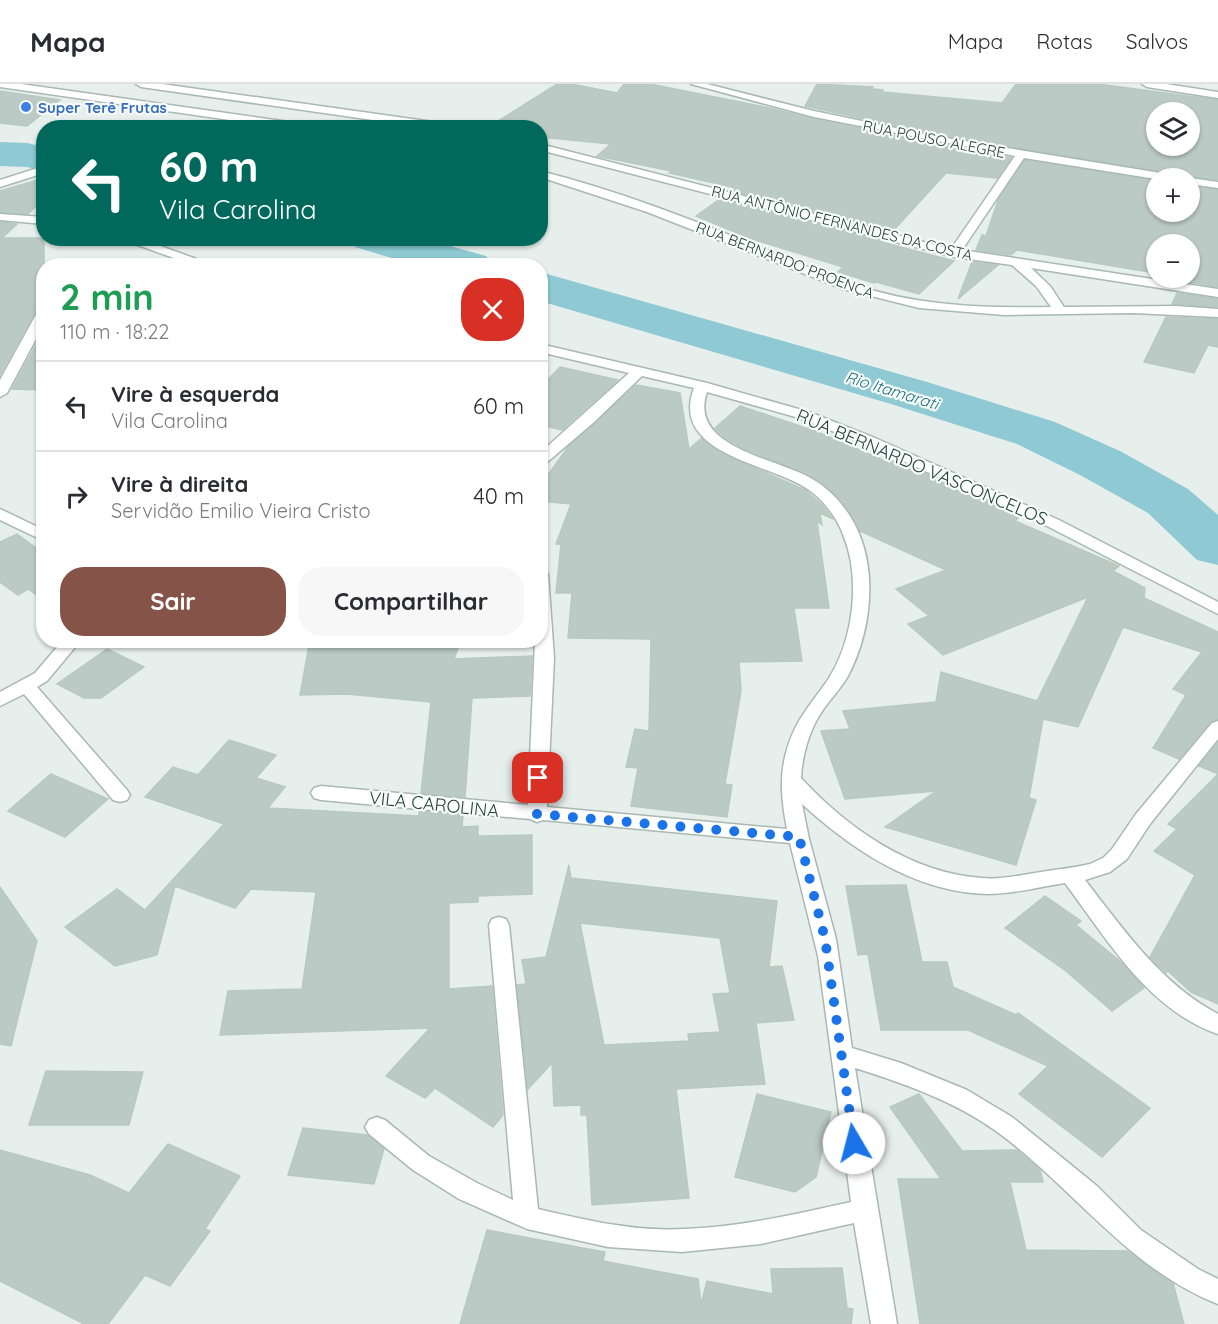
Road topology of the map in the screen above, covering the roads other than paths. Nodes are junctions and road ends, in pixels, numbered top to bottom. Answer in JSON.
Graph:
{"nodes":[{"id":1,"x":0,"y":84,"type":"edge"},
{"id":2,"x":141,"y":84,"type":"edge"},
{"id":3,"x":696,"y":84,"type":"edge"},
{"id":4,"x":1148,"y":84,"type":"edge"},
{"id":5,"x":1218,"y":95,"type":"edge"},
{"id":6,"x":254,"y":120,"type":"edge"},
{"id":7,"x":398,"y":120,"type":"edge"},
{"id":8,"x":548,"y":149,"type":"edge"},
{"id":9,"x":1021,"y":155,"type":"junction"},
{"id":10,"x":36,"y":171,"type":"edge"},
{"id":11,"x":1146,"y":174,"type":"edge"},
{"id":12,"x":548,"y":176,"type":"edge"},
{"id":13,"x":1200,"y":182,"type":"edge"},
{"id":14,"x":0,"y":184,"type":"edge"},
{"id":15,"x":1218,"y":185,"type":"edge"},
{"id":16,"x":0,"y":217,"type":"edge"},
{"id":17,"x":36,"y":220,"type":"edge"},
{"id":18,"x":149,"y":246,"type":"edge"},
{"id":19,"x":954,"y":253,"type":"junction"},
{"id":20,"x":185,"y":258,"type":"edge"},
{"id":21,"x":1014,"y":261,"type":"junction"},
{"id":22,"x":1218,"y":293,"type":"edge"},
{"id":23,"x":1059,"y":309,"type":"junction"},
{"id":24,"x":1218,"y":313,"type":"edge"},
{"id":25,"x":36,"y":326,"type":"edge"},
{"id":26,"x":548,"y":350,"type":"edge"},
{"id":27,"x":639,"y":371,"type":"junction"},
{"id":28,"x":702,"y":387,"type":"junction"},
{"id":29,"x":0,"y":393,"type":"edge"},
{"id":30,"x":548,"y":454,"type":"edge"},
{"id":31,"x":0,"y":514,"type":"edge"},
{"id":32,"x":36,"y":532,"type":"edge"},
{"id":33,"x":1218,"y":609,"type":"edge"},
{"id":34,"x":66,"y":648,"type":"edge"},
{"id":35,"x":544,"y":648,"type":"edge"},
{"id":36,"x":27,"y":686,"type":"junction"},
{"id":37,"x":0,"y":700,"type":"edge"},
{"id":38,"x":1218,"y":728,"type":"edge"},
{"id":39,"x":790,"y":777,"type":"junction"},
{"id":40,"x":321,"y":793,"type":"dead end"},
{"id":41,"x":120,"y":795,"type":"dead end"},
{"id":42,"x":537,"y":814,"type":"junction"},
{"id":43,"x":799,"y":837,"type":"junction"},
{"id":44,"x":1069,"y":874,"type":"junction"},
{"id":45,"x":500,"y":925,"type":"dead end"},
{"id":46,"x":1218,"y":1025,"type":"edge"},
{"id":47,"x":841,"y":1054,"type":"junction"},
{"id":48,"x":377,"y":1127,"type":"dead end"},
{"id":49,"x":864,"y":1210,"type":"junction"},
{"id":50,"x":527,"y":1218,"type":"junction"},
{"id":51,"x":1218,"y":1292,"type":"edge"},
{"id":52,"x":884,"y":1324,"type":"edge"}],
"edges":[{"from":1,"to":6,"type":"street"},
{"from":2,"to":7,"type":"street"},
{"from":3,"to":9,"type":"street","name":"RUA POUSO ALEGRE"},
{"from":4,"to":5,"type":"street"},
{"from":8,"to":19,"type":"street","name":"RUA ANTÔNIO FERNANDES DA COSTA"},
{"from":9,"to":11,"type":"street","name":"RUA POUSO ALEGRE"},
{"from":9,"to":19,"type":"street"},
{"from":10,"to":14,"type":"street"},
{"from":12,"to":23,"type":"street","name":"RUA BERNARDO PROENÇA"},
{"from":13,"to":15,"type":"street"},
{"from":16,"to":17,"type":"street"},
{"from":18,"to":20,"type":"street"},
{"from":19,"to":21,"type":"street","name":"RUA ANTÔNIO FERNANDES DA COSTA"},
{"from":21,"to":22,"type":"street","name":"RUA ANTÔNIO FERNANDES DA COSTA"},
{"from":21,"to":23,"type":"street"},
{"from":23,"to":24,"type":"street","name":"RUA BERNARDO PROENÇA"},
{"from":25,"to":29,"type":"street"},
{"from":26,"to":27,"type":"street","name":"RUA BERNARDO VASCONCELOS"},
{"from":27,"to":28,"type":"street","name":"RUA BERNARDO VASCONCELOS"},
{"from":27,"to":30,"type":"street"},
{"from":28,"to":33,"type":"street","name":"RUA BERNARDO VASCONCELOS"},
{"from":28,"to":39,"type":"street"},
{"from":31,"to":32,"type":"street"},
{"from":34,"to":36,"type":"street"},
{"from":35,"to":42,"type":"street"},
{"from":36,"to":37,"type":"street"},
{"from":36,"to":41,"type":"street"},
{"from":38,"to":44,"type":"street"},
{"from":39,"to":43,"type":"street"},
{"from":39,"to":44,"type":"street"},
{"from":40,"to":42,"type":"street","name":"VILA CAROLINA"},
{"from":42,"to":43,"type":"street","name":"VILA CAROLINA"},
{"from":43,"to":47,"type":"street"},
{"from":44,"to":46,"type":"street"},
{"from":45,"to":50,"type":"street"},
{"from":47,"to":49,"type":"street"},
{"from":47,"to":51,"type":"street"},
{"from":48,"to":50,"type":"street"},
{"from":49,"to":50,"type":"street"},
{"from":49,"to":52,"type":"street"}]}
